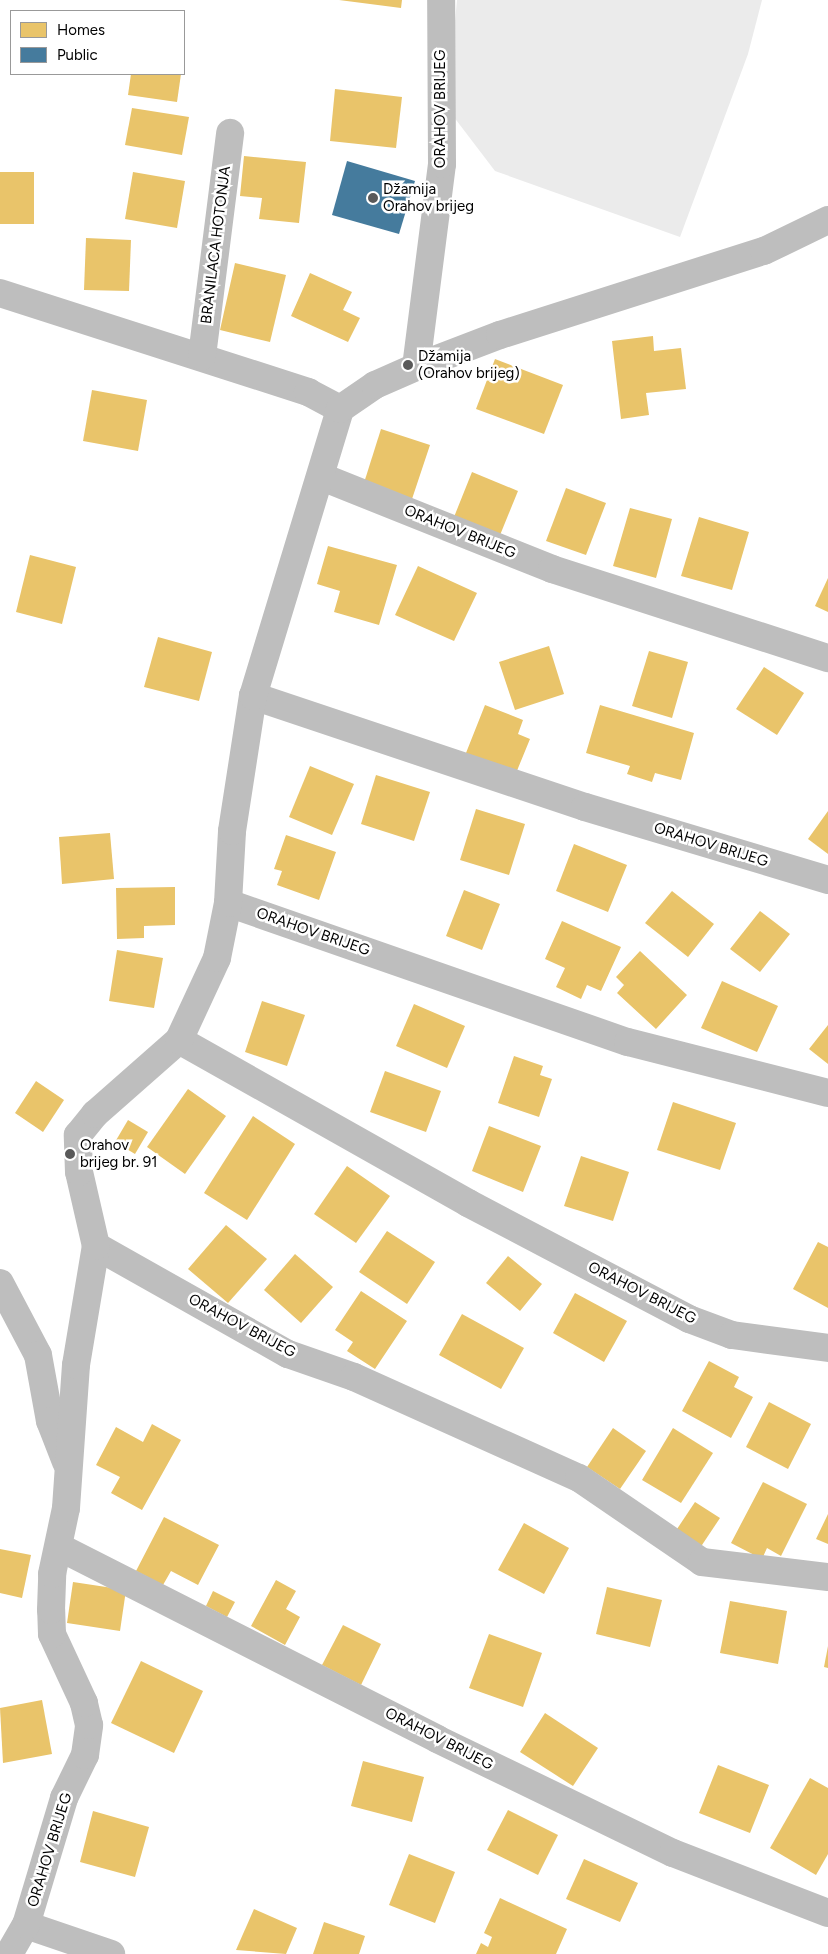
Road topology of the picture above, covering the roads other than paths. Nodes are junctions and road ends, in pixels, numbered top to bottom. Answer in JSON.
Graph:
{"nodes":[{"id":1,"x":441,"y":0,"type":"edge"},
{"id":2,"x":230,"y":133,"type":"dead end"},
{"id":3,"x":828,"y":220,"type":"edge"},
{"id":4,"x":0,"y":293,"type":"edge"},
{"id":5,"x":202,"y":356,"type":"junction"},
{"id":6,"x":416,"y":367,"type":"junction"},
{"id":7,"x":340,"y":409,"type":"junction"},
{"id":8,"x":322,"y":477,"type":"junction"},
{"id":9,"x":828,"y":658,"type":"edge"},
{"id":10,"x":253,"y":696,"type":"junction"},
{"id":11,"x":828,"y":880,"type":"edge"},
{"id":12,"x":228,"y":903,"type":"junction"},
{"id":13,"x":179,"y":1040,"type":"junction"},
{"id":14,"x":828,"y":1094,"type":"edge"},
{"id":15,"x":96,"y":1246,"type":"junction"},
{"id":16,"x":0,"y":1283,"type":"edge"},
{"id":17,"x":828,"y":1348,"type":"edge"},
{"id":18,"x":70,"y":1470,"type":"junction"},
{"id":19,"x":59,"y":1547,"type":"junction"},
{"id":20,"x":828,"y":1577,"type":"edge"},
{"id":21,"x":828,"y":1913,"type":"edge"},
{"id":22,"x":26,"y":1925,"type":"junction"},
{"id":23,"x":9,"y":1954,"type":"edge"},
{"id":24,"x":111,"y":1954,"type":"edge"}],
"edges":[{"from":1,"to":6,"type":"street","name":"ORAHOV BRIJEG"},
{"from":2,"to":5,"type":"street","name":"BRANILACA HOTONJA"},
{"from":3,"to":6,"type":"street"},
{"from":4,"to":5,"type":"street"},
{"from":5,"to":7,"type":"street"},
{"from":6,"to":7,"type":"street"},
{"from":7,"to":8,"type":"street","name":"ORAHOV BRIJEG"},
{"from":8,"to":9,"type":"street","name":"ORAHOV BRIJEG"},
{"from":8,"to":10,"type":"street","name":"ORAHOV BRIJEG"},
{"from":10,"to":11,"type":"street","name":"ORAHOV BRIJEG"},
{"from":10,"to":12,"type":"street","name":"ORAHOV BRIJEG"},
{"from":12,"to":13,"type":"street","name":"ORAHOV BRIJEG"},
{"from":12,"to":14,"type":"street","name":"ORAHOV BRIJEG"},
{"from":13,"to":15,"type":"street","name":"ORAHOV BRIJEG"},
{"from":13,"to":17,"type":"street","name":"ORAHOV BRIJEG"},
{"from":15,"to":18,"type":"street","name":"ORAHOV BRIJEG"},
{"from":15,"to":20,"type":"street","name":"ORAHOV BRIJEG"},
{"from":16,"to":18,"type":"street"},
{"from":18,"to":19,"type":"street","name":"ORAHOV BRIJEG"},
{"from":19,"to":21,"type":"street","name":"ORAHOV BRIJEG"},
{"from":19,"to":22,"type":"street","name":"ORAHOV BRIJEG"},
{"from":22,"to":23,"type":"street","name":"ORAHOV BRIJEG"},
{"from":22,"to":24,"type":"street","name":"ORAHOV BRIJEG"}]}
